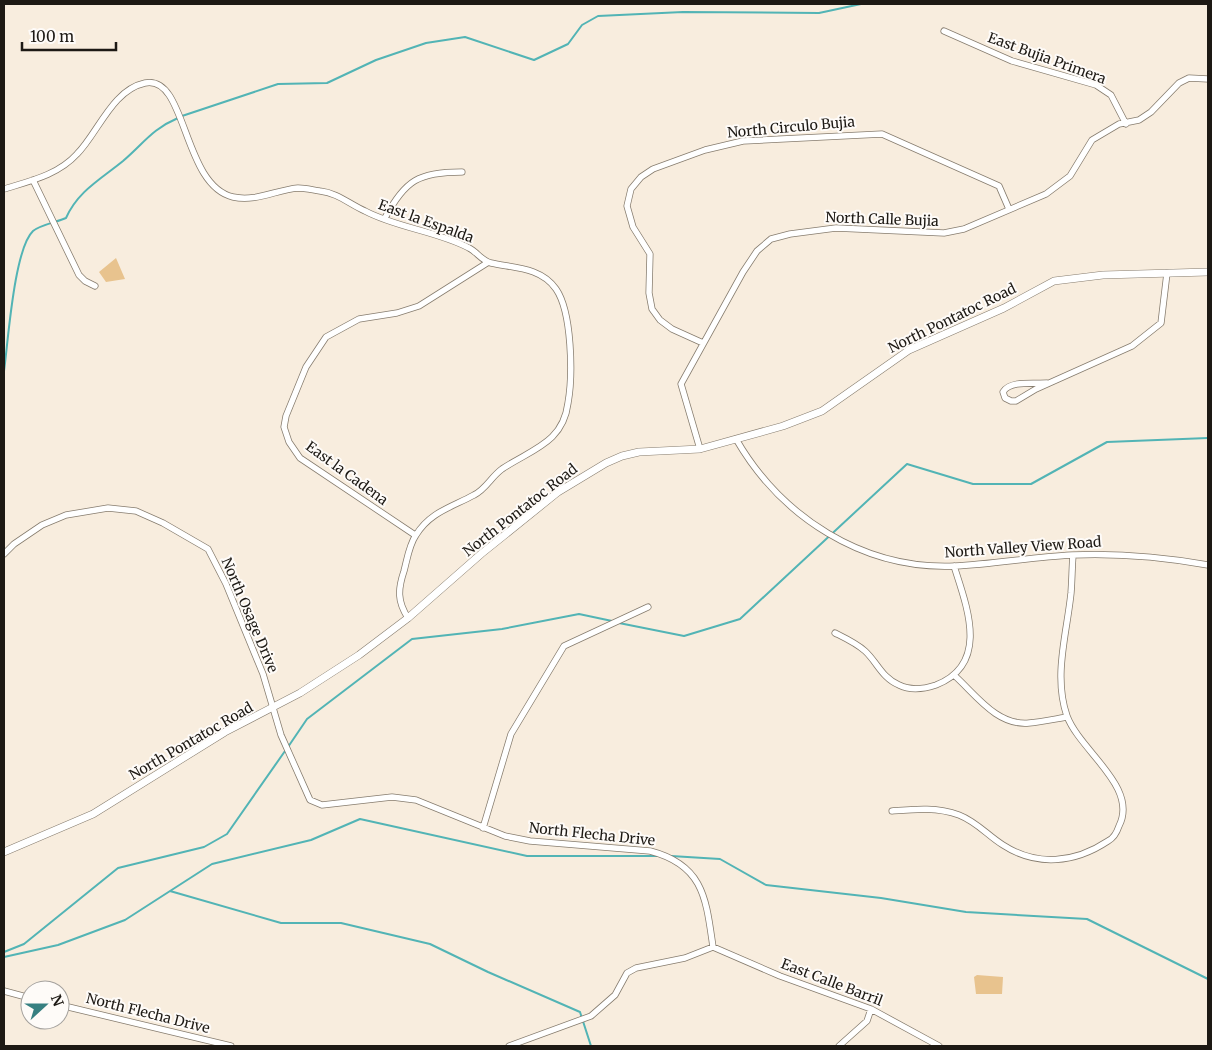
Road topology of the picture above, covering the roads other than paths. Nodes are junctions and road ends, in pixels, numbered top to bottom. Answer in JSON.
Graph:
{"nodes":[{"id":1,"x":944,"y":31,"type":"dead end"},
{"id":2,"x":1208,"y":79,"type":"edge"},
{"id":3,"x":1126,"y":124,"type":"junction"},
{"id":4,"x":462,"y":172,"type":"dead end"},
{"id":5,"x":33,"y":180,"type":"junction"},
{"id":6,"x":4,"y":189,"type":"edge"},
{"id":7,"x":1009,"y":209,"type":"junction"},
{"id":8,"x":384,"y":218,"type":"junction"},
{"id":9,"x":487,"y":263,"type":"junction"},
{"id":10,"x":1208,"y":272,"type":"edge"},
{"id":11,"x":1166,"y":273,"type":"junction"},
{"id":12,"x":95,"y":286,"type":"dead end"},
{"id":13,"x":703,"y":343,"type":"junction"},
{"id":14,"x":1047,"y":383,"type":"junction"},
{"id":15,"x":736,"y":439,"type":"junction"},
{"id":16,"x":700,"y":449,"type":"junction"},
{"id":17,"x":415,"y":535,"type":"junction"},
{"id":18,"x":4,"y":554,"type":"edge"},
{"id":19,"x":1073,"y":555,"type":"junction"},
{"id":20,"x":1208,"y":565,"type":"edge"},
{"id":21,"x":954,"y":566,"type":"junction"},
{"id":22,"x":648,"y":607,"type":"dead end"},
{"id":23,"x":408,"y":618,"type":"junction"},
{"id":24,"x":835,"y":633,"type":"dead end"},
{"id":25,"x":955,"y":676,"type":"junction"},
{"id":26,"x":274,"y":708,"type":"junction"},
{"id":27,"x":1068,"y":717,"type":"junction"},
{"id":28,"x":892,"y":811,"type":"dead end"},
{"id":29,"x":483,"y":828,"type":"junction"},
{"id":30,"x":4,"y":852,"type":"edge"},
{"id":31,"x":713,"y":947,"type":"junction"},
{"id":32,"x":4,"y":991,"type":"edge"},
{"id":33,"x":20,"y":995,"type":"edge"},
{"id":34,"x":70,"y":1007,"type":"edge"},
{"id":35,"x":871,"y":1009,"type":"junction"},
{"id":36,"x":231,"y":1046,"type":"edge"},
{"id":37,"x":509,"y":1046,"type":"edge"},
{"id":38,"x":838,"y":1046,"type":"edge"},
{"id":39,"x":939,"y":1046,"type":"edge"}],
"edges":[{"from":1,"to":3,"type":"street","name":"East Bujia Primera"},
{"from":2,"to":3,"type":"street","name":"North Calle Bujia"},
{"from":3,"to":7,"type":"street","name":"North Calle Bujia"},
{"from":4,"to":8,"type":"street"},
{"from":5,"to":6,"type":"street"},
{"from":5,"to":8,"type":"street","name":"East la Espalda"},
{"from":5,"to":12,"type":"street"},
{"from":7,"to":13,"type":"street","name":"North Calle Bujia"},
{"from":7,"to":13,"type":"street","name":"North Circulo Bujia"},
{"from":8,"to":9,"type":"street","name":"East la Espalda"},
{"from":9,"to":17,"type":"street"},
{"from":9,"to":17,"type":"street","name":"East la Cadena"},
{"from":10,"to":11,"type":"street","name":"North Pontatoc Road"},
{"from":11,"to":14,"type":"street"},
{"from":11,"to":15,"type":"street","name":"North Pontatoc Road"},
{"from":13,"to":16,"type":"street","name":"North Calle Bujia"},
{"from":14,"to":14,"type":"street"},
{"from":15,"to":16,"type":"street","name":"North Pontatoc Road"},
{"from":15,"to":21,"type":"street","name":"North Valley View Road"},
{"from":16,"to":23,"type":"street","name":"North Pontatoc Road"},
{"from":17,"to":23,"type":"street"},
{"from":18,"to":26,"type":"street","name":"North Osage Drive"},
{"from":19,"to":20,"type":"street","name":"North Valley View Road"},
{"from":19,"to":21,"type":"street","name":"North Valley View Road"},
{"from":19,"to":27,"type":"street"},
{"from":21,"to":25,"type":"street"},
{"from":22,"to":29,"type":"street"},
{"from":23,"to":26,"type":"street","name":"North Pontatoc Road"},
{"from":24,"to":25,"type":"street"},
{"from":25,"to":27,"type":"street"},
{"from":26,"to":29,"type":"street","name":"North Flecha Drive"},
{"from":26,"to":30,"type":"street","name":"North Pontatoc Road"},
{"from":27,"to":28,"type":"street"},
{"from":29,"to":31,"type":"street","name":"North Flecha Drive"},
{"from":31,"to":35,"type":"street","name":"East Calle Barril"},
{"from":31,"to":37,"type":"street"},
{"from":32,"to":33,"type":"street"},
{"from":34,"to":36,"type":"street","name":"North Flecha Drive"},
{"from":35,"to":38,"type":"street"},
{"from":35,"to":39,"type":"street","name":"East Calle Barril"}]}
